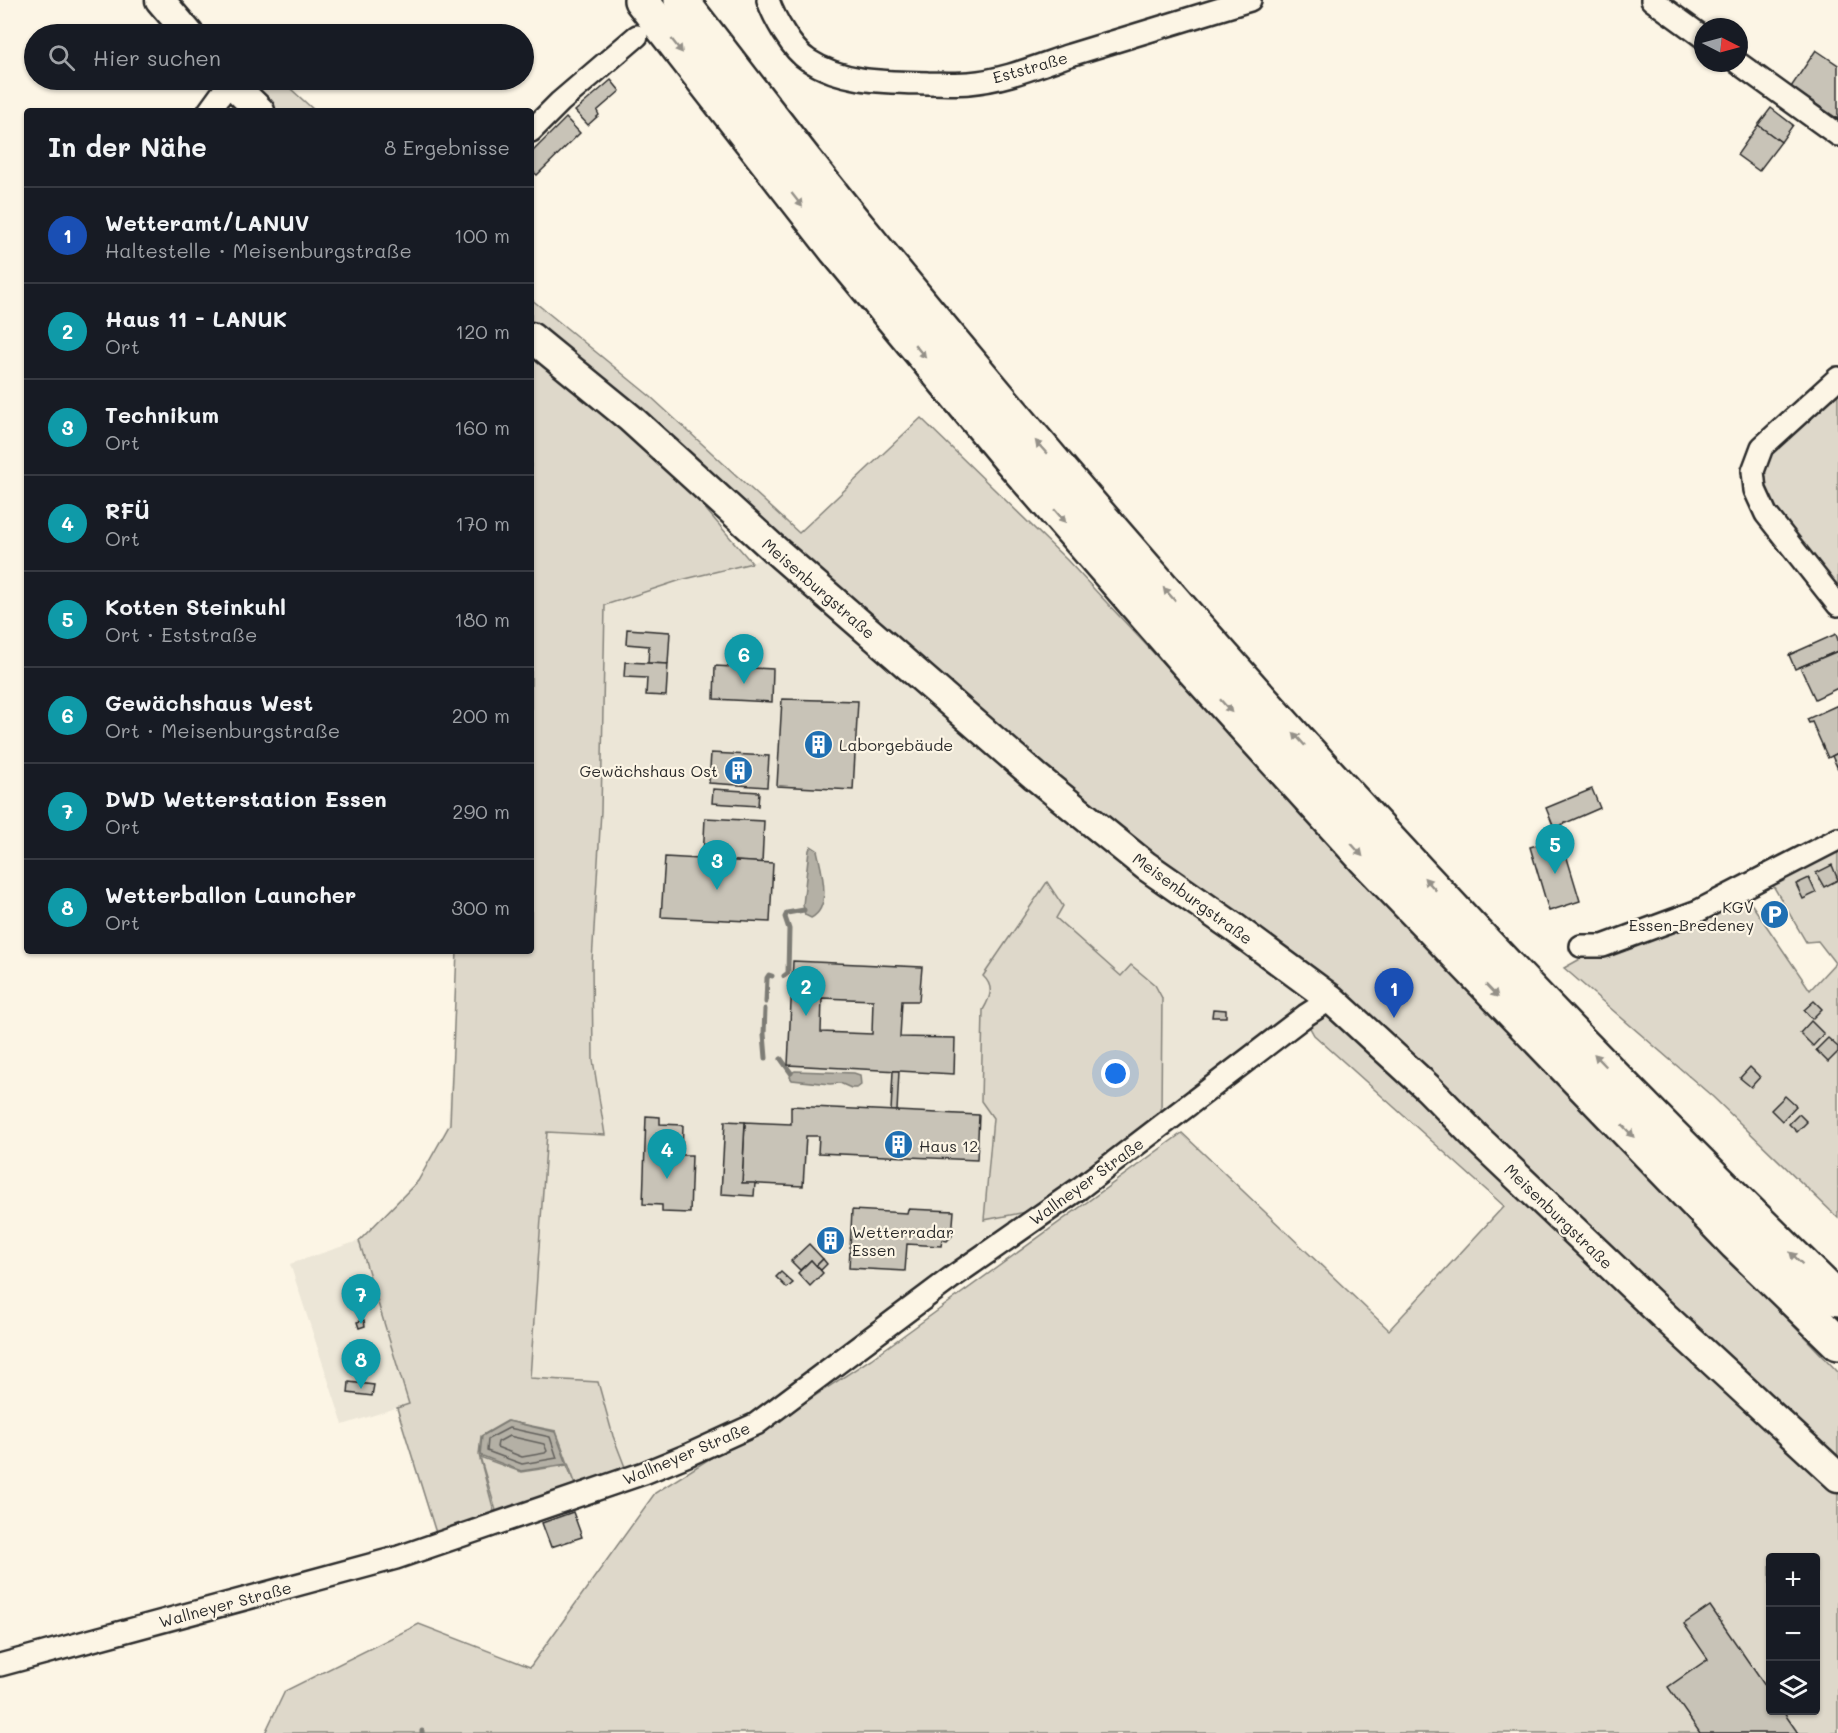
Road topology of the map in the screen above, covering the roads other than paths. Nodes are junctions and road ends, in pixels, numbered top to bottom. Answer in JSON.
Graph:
{"nodes":[{"id":1,"x":160,"y":0,"type":"edge"},
{"id":2,"x":641,"y":0,"type":"edge"},
{"id":3,"x":681,"y":0,"type":"edge"},
{"id":4,"x":768,"y":0,"type":"edge"},
{"id":5,"x":1250,"y":0,"type":"edge"},
{"id":6,"x":1652,"y":0,"type":"edge"},
{"id":7,"x":180,"y":24,"type":"edge"},
{"id":8,"x":1694,"y":30,"type":"edge"},
{"id":9,"x":637,"y":36,"type":"dead end"},
{"id":10,"x":1748,"y":70,"type":"edge"},
{"id":11,"x":223,"y":90,"type":"edge"},
{"id":12,"x":239,"y":90,"type":"edge"},
{"id":13,"x":211,"y":108,"type":"edge"},
{"id":14,"x":257,"y":108,"type":"edge"},
{"id":15,"x":534,"y":128,"type":"edge"},
{"id":16,"x":1838,"y":135,"type":"edge"},
{"id":17,"x":534,"y":339,"type":"edge"},
{"id":18,"x":1838,"y":378,"type":"edge"},
{"id":19,"x":1838,"y":605,"type":"edge"},
{"id":20,"x":1838,"y":839,"type":"edge"},
{"id":21,"x":1581,"y":946,"type":"dead end"},
{"id":22,"x":1331,"y":999,"type":"junction"},
{"id":23,"x":1838,"y":1299,"type":"edge"},
{"id":24,"x":1838,"y":1343,"type":"edge"},
{"id":25,"x":1838,"y":1477,"type":"edge"},
{"id":26,"x":0,"y":1665,"type":"edge"}],
"edges":[{"from":1,"to":7,"type":"main road"},
{"from":2,"to":24,"type":"highway","one_way":true},
{"from":23,"to":3,"type":"highway","one_way":true},
{"from":4,"to":5,"type":"street","name":"Eststraße"},
{"from":6,"to":8,"type":"street"},
{"from":9,"to":15,"type":"street"},
{"from":10,"to":16,"type":"street"},
{"from":11,"to":13,"type":"street"},
{"from":12,"to":14,"type":"main road"},
{"from":17,"to":22,"type":"main road","name":"Meisenburgstraße"},
{"from":18,"to":19,"type":"street"},
{"from":20,"to":21,"type":"street"},
{"from":22,"to":25,"type":"main road","name":"Meisenburgstraße"},
{"from":22,"to":26,"type":"street","name":"Wallneyer Straße"}]}
